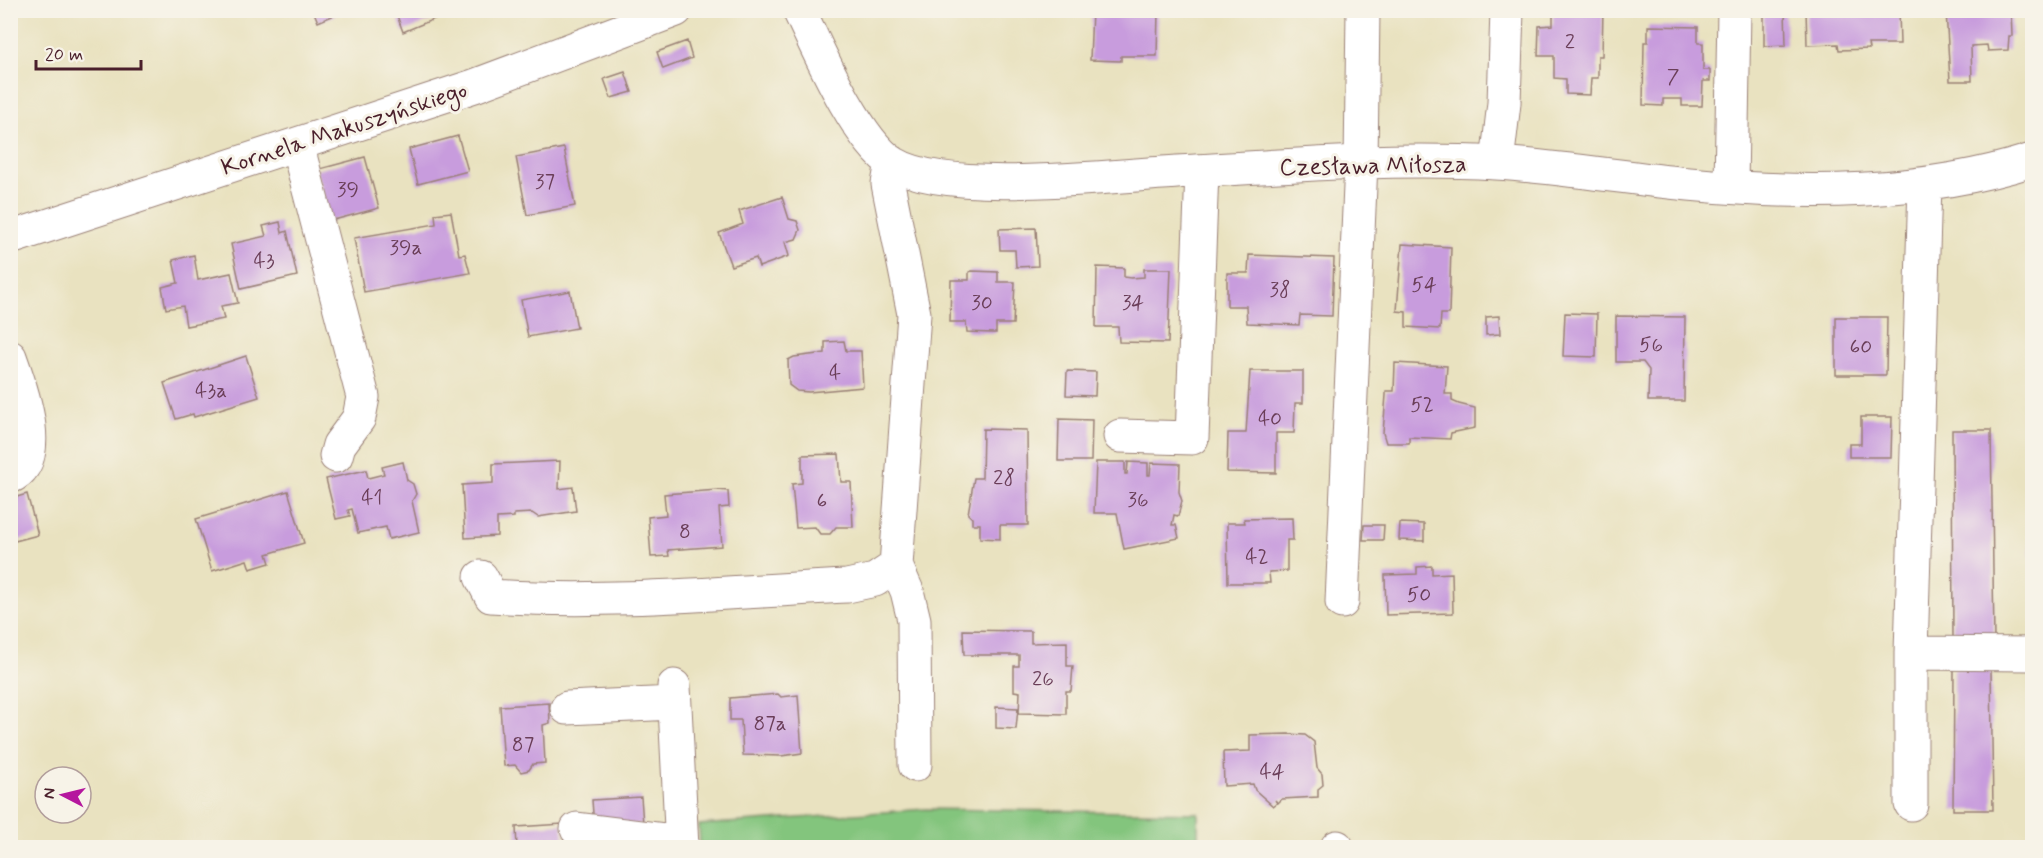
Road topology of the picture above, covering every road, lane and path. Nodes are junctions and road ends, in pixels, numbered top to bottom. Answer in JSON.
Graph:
{"nodes":[{"id":1,"x":676,"y":10,"type":"edge"},
{"id":2,"x":799,"y":10,"type":"edge"},
{"id":3,"x":1363,"y":10,"type":"edge"},
{"id":4,"x":1507,"y":10,"type":"edge"},
{"id":5,"x":1734,"y":10,"type":"edge"},
{"id":6,"x":297,"y":144,"type":"junction"},
{"id":7,"x":2032,"y":160,"type":"edge"},
{"id":8,"x":892,"y":162,"type":"junction"},
{"id":9,"x":1361,"y":163,"type":"junction"},
{"id":10,"x":1497,"y":164,"type":"junction"},
{"id":11,"x":1202,"y":171,"type":"junction"},
{"id":12,"x":1925,"y":184,"type":"junction"},
{"id":13,"x":1731,"y":186,"type":"junction"},
{"id":14,"x":10,"y":238,"type":"edge"},
{"id":15,"x":10,"y":357,"type":"edge"},
{"id":16,"x":1120,"y":436,"type":"dead end"},
{"id":17,"x":336,"y":456,"type":"dead end"},
{"id":18,"x":10,"y":477,"type":"edge"},
{"id":19,"x":896,"y":566,"type":"junction"},
{"id":20,"x":481,"y":577,"type":"dead end"},
{"id":21,"x":1342,"y":602,"type":"dead end"},
{"id":22,"x":1911,"y":653,"type":"junction"},
{"id":23,"x":2032,"y":654,"type":"edge"},
{"id":24,"x":567,"y":708,"type":"dead end"},
{"id":25,"x":915,"y":765,"type":"dead end"},
{"id":26,"x":1911,"y":804,"type":"dead end"},
{"id":27,"x":577,"y":829,"type":"dead end"},
{"id":28,"x":682,"y":844,"type":"edge"}],
"edges":[{"from":1,"to":6,"type":"street","name":"Kornela Makuszyńskiego"},
{"from":2,"to":8,"type":"street","name":"Czesława Miłosza"},
{"from":3,"to":9,"type":"street"},
{"from":4,"to":10,"type":"street"},
{"from":5,"to":13,"type":"street"},
{"from":6,"to":14,"type":"street","name":"Kornela Makuszyńskiego"},
{"from":6,"to":17,"type":"street"},
{"from":7,"to":12,"type":"street","name":"Czesława Miłosza"},
{"from":8,"to":11,"type":"street","name":"Czesława Miłosza"},
{"from":8,"to":19,"type":"street"},
{"from":9,"to":10,"type":"street","name":"Czesława Miłosza"},
{"from":9,"to":11,"type":"street","name":"Czesława Miłosza"},
{"from":9,"to":21,"type":"street"},
{"from":10,"to":13,"type":"street","name":"Czesława Miłosza"},
{"from":11,"to":16,"type":"street"},
{"from":12,"to":13,"type":"street","name":"Czesława Miłosza"},
{"from":12,"to":22,"type":"street"},
{"from":15,"to":18,"type":"street"},
{"from":19,"to":20,"type":"street"},
{"from":19,"to":25,"type":"street"},
{"from":22,"to":23,"type":"street"},
{"from":22,"to":26,"type":"street"},
{"from":24,"to":28,"type":"street"},
{"from":27,"to":28,"type":"street"}]}
